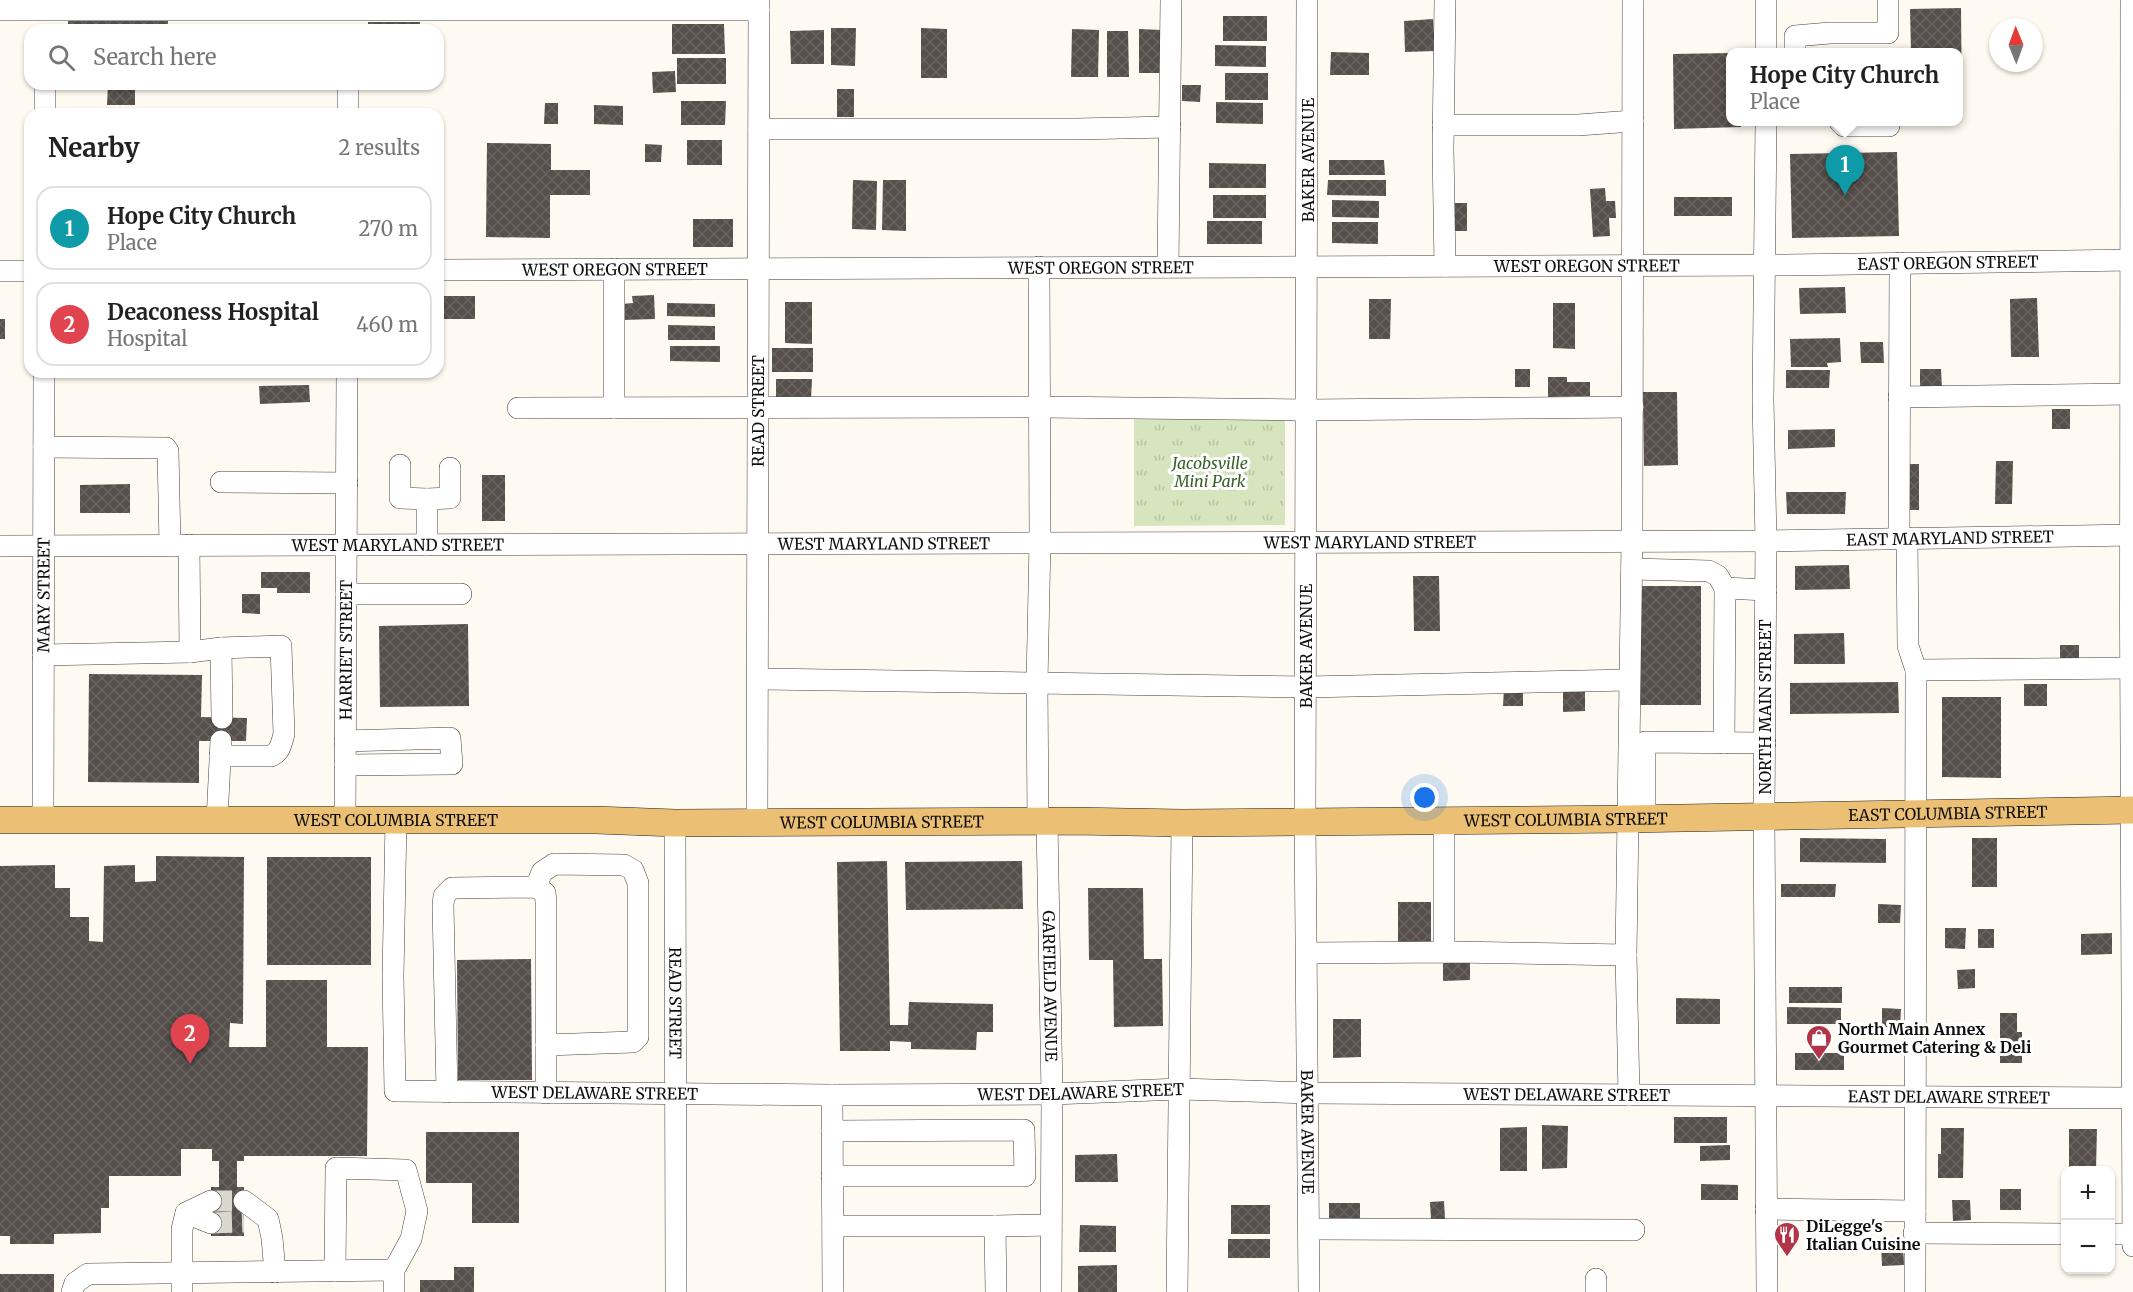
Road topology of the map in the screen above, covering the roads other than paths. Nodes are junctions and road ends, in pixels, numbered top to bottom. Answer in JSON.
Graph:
{"nodes":[{"id":1,"x":1171,"y":0,"type":"edge"},
{"id":2,"x":1307,"y":0,"type":"edge"},
{"id":3,"x":1445,"y":0,"type":"edge"},
{"id":4,"x":1633,"y":0,"type":"edge"},
{"id":5,"x":1766,"y":0,"type":"edge"},
{"id":6,"x":1888,"y":0,"type":"edge"},
{"id":7,"x":2131,"y":0,"type":"edge"},
{"id":8,"x":213,"y":5,"type":"edge"},
{"id":9,"x":606,"y":5,"type":"edge"},
{"id":10,"x":759,"y":5,"type":"edge"},
{"id":11,"x":0,"y":9,"type":"edge"},
{"id":12,"x":46,"y":13,"type":"edge"},
{"id":13,"x":349,"y":13,"type":"edge"},
{"id":14,"x":1831,"y":43,"type":"edge"},
{"id":15,"x":1766,"y":48,"type":"edge"},
{"id":16,"x":1795,"y":48,"type":"edge"},
{"id":17,"x":45,"y":90,"type":"edge"},
{"id":18,"x":348,"y":90,"type":"edge"},
{"id":19,"x":45,"y":108,"type":"edge"},
{"id":20,"x":348,"y":108,"type":"edge"},
{"id":21,"x":2132,"y":120,"type":"edge"},
{"id":22,"x":1633,"y":121,"type":"junction"},
{"id":23,"x":1443,"y":125,"type":"junction"},
{"id":24,"x":1766,"y":126,"type":"edge"},
{"id":25,"x":1844,"y":126,"type":"edge"},
{"id":26,"x":1889,"y":126,"type":"dead end"},
{"id":27,"x":1170,"y":127,"type":"junction"},
{"id":28,"x":759,"y":129,"type":"junction"},
{"id":29,"x":2132,"y":260,"type":"edge"},
{"id":30,"x":1900,"y":263,"type":"junction"},
{"id":31,"x":1633,"y":265,"type":"junction"},
{"id":32,"x":1765,"y":265,"type":"junction"},
{"id":33,"x":1307,"y":266,"type":"junction"},
{"id":34,"x":1445,"y":266,"type":"junction"},
{"id":35,"x":1039,"y":267,"type":"junction"},
{"id":36,"x":1168,"y":267,"type":"junction"},
{"id":37,"x":759,"y":268,"type":"junction"},
{"id":38,"x":614,"y":269,"type":"junction"},
{"id":39,"x":444,"y":270,"type":"edge"},
{"id":40,"x":24,"y":271,"type":"edge"},
{"id":41,"x":0,"y":272,"type":"edge"},
{"id":42,"x":44,"y":378,"type":"edge"},
{"id":43,"x":347,"y":378,"type":"edge"},
{"id":44,"x":2132,"y":394,"type":"edge"},
{"id":45,"x":1899,"y":397,"type":"junction"},
{"id":46,"x":758,"y":407,"type":"junction"},
{"id":47,"x":1040,"y":407,"type":"junction"},
{"id":48,"x":1633,"y":407,"type":"junction"},
{"id":49,"x":518,"y":408,"type":"dead end"},
{"id":50,"x":614,"y":408,"type":"junction"},
{"id":51,"x":1306,"y":410,"type":"junction"},
{"id":52,"x":44,"y":447,"type":"junction"},
{"id":53,"x":400,"y":465,"type":"dead end"},
{"id":54,"x":450,"y":468,"type":"dead end"},
{"id":55,"x":221,"y":482,"type":"dead end"},
{"id":56,"x":347,"y":483,"type":"junction"},
{"id":57,"x":427,"y":499,"type":"junction"},
{"id":58,"x":2132,"y":535,"type":"edge"},
{"id":59,"x":1903,"y":538,"type":"junction"},
{"id":60,"x":1766,"y":541,"type":"junction"},
{"id":61,"x":1632,"y":542,"type":"junction"},
{"id":62,"x":1040,"y":543,"type":"junction"},
{"id":63,"x":1305,"y":543,"type":"junction"},
{"id":64,"x":758,"y":544,"type":"junction"},
{"id":65,"x":179,"y":545,"type":"junction"},
{"id":66,"x":346,"y":545,"type":"junction"},
{"id":67,"x":427,"y":545,"type":"junction"},
{"id":68,"x":0,"y":546,"type":"edge"},
{"id":69,"x":44,"y":546,"type":"junction"},
{"id":70,"x":1632,"y":569,"type":"junction"},
{"id":71,"x":1725,"y":588,"type":"junction"},
{"id":72,"x":1766,"y":590,"type":"junction"},
{"id":73,"x":346,"y":594,"type":"junction"},
{"id":74,"x":461,"y":594,"type":"dead end"},
{"id":75,"x":221,"y":648,"type":"junction"},
{"id":76,"x":190,"y":652,"type":"junction"},
{"id":77,"x":43,"y":655,"type":"junction"},
{"id":78,"x":2131,"y":668,"type":"edge"},
{"id":79,"x":1916,"y":670,"type":"junction"},
{"id":80,"x":758,"y":679,"type":"junction"},
{"id":81,"x":1629,"y":680,"type":"junction"},
{"id":82,"x":1037,"y":682,"type":"junction"},
{"id":83,"x":1307,"y":687,"type":"junction"},
{"id":84,"x":222,"y":718,"type":"dead end"},
{"id":85,"x":345,"y":741,"type":"junction"},
{"id":86,"x":1724,"y":743,"type":"junction"},
{"id":87,"x":1765,"y":743,"type":"junction"},
{"id":88,"x":345,"y":765,"type":"junction"},
{"id":89,"x":2132,"y":810,"type":"edge"},
{"id":90,"x":1916,"y":814,"type":"junction"},
{"id":91,"x":1764,"y":816,"type":"junction"},
{"id":92,"x":43,"y":819,"type":"junction"},
{"id":93,"x":1637,"y":819,"type":"junction"},
{"id":94,"x":0,"y":820,"type":"edge"},
{"id":95,"x":217,"y":820,"type":"junction"},
{"id":96,"x":1444,"y":820,"type":"junction"},
{"id":97,"x":345,"y":821,"type":"junction"},
{"id":98,"x":396,"y":821,"type":"junction"},
{"id":99,"x":1305,"y":821,"type":"junction"},
{"id":100,"x":757,"y":822,"type":"junction"},
{"id":101,"x":1042,"y":822,"type":"junction"},
{"id":102,"x":675,"y":823,"type":"junction"},
{"id":103,"x":1182,"y":823,"type":"junction"},
{"id":104,"x":536,"y":887,"type":"junction"},
{"id":105,"x":1444,"y":952,"type":"junction"},
{"id":106,"x":1307,"y":953,"type":"junction"},
{"id":107,"x":1626,"y":955,"type":"junction"},
{"id":108,"x":546,"y":1045,"type":"junction"},
{"id":109,"x":1180,"y":1089,"type":"junction"},
{"id":110,"x":447,"y":1092,"type":"junction"},
{"id":111,"x":546,"y":1093,"type":"junction"},
{"id":112,"x":1309,"y":1093,"type":"junction"},
{"id":113,"x":675,"y":1094,"type":"junction"},
{"id":114,"x":1052,"y":1094,"type":"junction"},
{"id":115,"x":832,"y":1095,"type":"junction"},
{"id":116,"x":1629,"y":1095,"type":"junction"},
{"id":117,"x":1765,"y":1095,"type":"junction"},
{"id":118,"x":1916,"y":1097,"type":"junction"},
{"id":119,"x":2132,"y":1098,"type":"edge"},
{"id":120,"x":832,"y":1131,"type":"junction"},
{"id":121,"x":832,"y":1176,"type":"junction"},
{"id":122,"x":211,"y":1201,"type":"tunnel mouth"},
{"id":123,"x":1766,"y":1209,"type":"junction"},
{"id":124,"x":248,"y":1211,"type":"tunnel mouth"},
{"id":125,"x":1915,"y":1211,"type":"junction"},
{"id":126,"x":186,"y":1213,"type":"junction"},
{"id":127,"x":211,"y":1223,"type":"tunnel mouth"},
{"id":128,"x":1051,"y":1225,"type":"junction"},
{"id":129,"x":833,"y":1226,"type":"junction"},
{"id":130,"x":995,"y":1226,"type":"junction"},
{"id":131,"x":1309,"y":1229,"type":"junction"},
{"id":132,"x":1634,"y":1230,"type":"dead end"},
{"id":133,"x":1914,"y":1233,"type":"junction"},
{"id":134,"x":2061,"y":1234,"type":"edge"},
{"id":135,"x":2115,"y":1234,"type":"edge"},
{"id":136,"x":2133,"y":1234,"type":"edge"},
{"id":137,"x":2133,"y":1246,"type":"edge"},
{"id":138,"x":394,"y":1270,"type":"junction"},
{"id":139,"x":335,"y":1271,"type":"junction"},
{"id":140,"x":272,"y":1278,"type":"edge"},
{"id":141,"x":182,"y":1283,"type":"edge"},
{"id":142,"x":72,"y":1292,"type":"edge"},
{"id":143,"x":394,"y":1292,"type":"edge"},
{"id":144,"x":676,"y":1292,"type":"edge"},
{"id":145,"x":833,"y":1292,"type":"edge"},
{"id":146,"x":996,"y":1292,"type":"edge"},
{"id":147,"x":1052,"y":1292,"type":"edge"},
{"id":148,"x":1177,"y":1292,"type":"edge"},
{"id":149,"x":1309,"y":1292,"type":"edge"},
{"id":150,"x":1767,"y":1292,"type":"edge"},
{"id":151,"x":1915,"y":1292,"type":"edge"}],
"edges":[{"from":1,"to":27,"type":"street"},
{"from":2,"to":33,"type":"street","name":"BAKER AVENUE"},
{"from":3,"to":23,"type":"street"},
{"from":4,"to":22,"type":"street"},
{"from":5,"to":15,"type":"street"},
{"from":6,"to":14,"type":"street"},
{"from":7,"to":21,"type":"street"},
{"from":8,"to":12,"type":"street"},
{"from":8,"to":13,"type":"street"},
{"from":9,"to":10,"type":"street"},
{"from":9,"to":13,"type":"street"},
{"from":10,"to":28,"type":"street","name":"READ STREET"},
{"from":11,"to":12,"type":"street"},
{"from":14,"to":16,"type":"street"},
{"from":17,"to":19,"type":"street"},
{"from":18,"to":20,"type":"street"},
{"from":21,"to":29,"type":"street"},
{"from":22,"to":23,"type":"street"},
{"from":22,"to":31,"type":"street"},
{"from":23,"to":34,"type":"street"},
{"from":24,"to":32,"type":"street","name":"NORTH MAIN STREET"},
{"from":25,"to":26,"type":"street"},
{"from":27,"to":28,"type":"street"},
{"from":27,"to":36,"type":"street"},
{"from":28,"to":37,"type":"street","name":"READ STREET"},
{"from":29,"to":30,"type":"street","name":"EAST OREGON STREET"},
{"from":29,"to":44,"type":"street"},
{"from":30,"to":32,"type":"street","name":"EAST OREGON STREET"},
{"from":30,"to":45,"type":"street"},
{"from":31,"to":32,"type":"street","name":"WEST OREGON STREET"},
{"from":31,"to":34,"type":"street","name":"WEST OREGON STREET"},
{"from":31,"to":48,"type":"street"},
{"from":32,"to":60,"type":"street","name":"NORTH MAIN STREET"},
{"from":33,"to":34,"type":"street","name":"WEST OREGON STREET"},
{"from":33,"to":36,"type":"street","name":"WEST OREGON STREET"},
{"from":33,"to":51,"type":"street","name":"BAKER AVENUE"},
{"from":35,"to":36,"type":"street","name":"WEST OREGON STREET"},
{"from":35,"to":37,"type":"street","name":"WEST OREGON STREET"},
{"from":35,"to":47,"type":"street","name":"GARFIELD AVENUE"},
{"from":37,"to":38,"type":"street","name":"WEST OREGON STREET"},
{"from":37,"to":46,"type":"street","name":"READ STREET"},
{"from":38,"to":39,"type":"street","name":"WEST OREGON STREET"},
{"from":38,"to":50,"type":"street"},
{"from":40,"to":41,"type":"street"},
{"from":42,"to":52,"type":"street","name":"MARY STREET"},
{"from":43,"to":56,"type":"street","name":"HARRIET STREET"},
{"from":44,"to":45,"type":"street"},
{"from":44,"to":58,"type":"street"},
{"from":45,"to":59,"type":"street"},
{"from":46,"to":47,"type":"street"},
{"from":46,"to":50,"type":"street"},
{"from":46,"to":64,"type":"street","name":"READ STREET"},
{"from":47,"to":51,"type":"street"},
{"from":47,"to":62,"type":"street","name":"GARFIELD AVENUE"},
{"from":48,"to":51,"type":"street"},
{"from":48,"to":61,"type":"street"},
{"from":49,"to":50,"type":"street"},
{"from":51,"to":63,"type":"street","name":"BAKER AVENUE"},
{"from":52,"to":65,"type":"street"},
{"from":52,"to":69,"type":"street","name":"MARY STREET"},
{"from":53,"to":57,"type":"street"},
{"from":54,"to":57,"type":"street"},
{"from":55,"to":56,"type":"street"},
{"from":56,"to":66,"type":"street","name":"HARRIET STREET"},
{"from":57,"to":67,"type":"street"},
{"from":58,"to":59,"type":"street","name":"EAST MARYLAND STREET"},
{"from":58,"to":78,"type":"street"},
{"from":59,"to":60,"type":"street","name":"EAST MARYLAND STREET"},
{"from":59,"to":79,"type":"street"},
{"from":60,"to":61,"type":"street","name":"WEST MARYLAND STREET"},
{"from":60,"to":72,"type":"street","name":"NORTH MAIN STREET"},
{"from":61,"to":63,"type":"street","name":"WEST MARYLAND STREET"},
{"from":61,"to":70,"type":"street"},
{"from":62,"to":63,"type":"street","name":"WEST MARYLAND STREET"},
{"from":62,"to":64,"type":"street","name":"WEST MARYLAND STREET"},
{"from":62,"to":82,"type":"street","name":"GARFIELD AVENUE"},
{"from":63,"to":83,"type":"street","name":"BAKER AVENUE"},
{"from":64,"to":67,"type":"street","name":"WEST MARYLAND STREET"},
{"from":64,"to":80,"type":"street","name":"READ STREET"},
{"from":65,"to":66,"type":"street","name":"WEST MARYLAND STREET"},
{"from":65,"to":69,"type":"street","name":"WEST MARYLAND STREET"},
{"from":65,"to":76,"type":"street"},
{"from":66,"to":67,"type":"street","name":"WEST MARYLAND STREET"},
{"from":66,"to":73,"type":"street","name":"HARRIET STREET"},
{"from":68,"to":69,"type":"street","name":"WEST MARYLAND STREET"},
{"from":69,"to":77,"type":"street","name":"MARY STREET"},
{"from":70,"to":71,"type":"street"},
{"from":70,"to":81,"type":"street"},
{"from":71,"to":72,"type":"street"},
{"from":71,"to":86,"type":"street"},
{"from":72,"to":87,"type":"street","name":"NORTH MAIN STREET"},
{"from":73,"to":74,"type":"street"},
{"from":73,"to":85,"type":"street","name":"HARRIET STREET"},
{"from":75,"to":76,"type":"street"},
{"from":75,"to":84,"type":"street"},
{"from":75,"to":95,"type":"street"},
{"from":76,"to":77,"type":"street"},
{"from":77,"to":92,"type":"street","name":"MARY STREET"},
{"from":78,"to":79,"type":"street"},
{"from":78,"to":89,"type":"street"},
{"from":79,"to":90,"type":"street"},
{"from":80,"to":82,"type":"street"},
{"from":80,"to":100,"type":"street","name":"READ STREET"},
{"from":81,"to":83,"type":"street"},
{"from":81,"to":93,"type":"street"},
{"from":82,"to":83,"type":"street"},
{"from":82,"to":101,"type":"street","name":"GARFIELD AVENUE"},
{"from":83,"to":99,"type":"street","name":"BAKER AVENUE"},
{"from":85,"to":88,"type":"street","name":"HARRIET STREET"},
{"from":85,"to":88,"type":"street"},
{"from":86,"to":87,"type":"street"},
{"from":86,"to":93,"type":"street"},
{"from":87,"to":91,"type":"street","name":"NORTH MAIN STREET"},
{"from":88,"to":97,"type":"street","name":"HARRIET STREET"},
{"from":89,"to":90,"type":"main road","name":"EAST COLUMBIA STREET"},
{"from":89,"to":119,"type":"street"},
{"from":90,"to":91,"type":"main road","name":"EAST COLUMBIA STREET"},
{"from":90,"to":118,"type":"street"},
{"from":91,"to":93,"type":"main road","name":"WEST COLUMBIA STREET"},
{"from":91,"to":117,"type":"street","name":"NORTH MAIN STREET"},
{"from":92,"to":94,"type":"main road","name":"WEST COLUMBIA STREET"},
{"from":92,"to":95,"type":"main road","name":"WEST COLUMBIA STREET"},
{"from":93,"to":96,"type":"main road","name":"WEST COLUMBIA STREET"},
{"from":93,"to":107,"type":"street"},
{"from":95,"to":97,"type":"main road","name":"WEST COLUMBIA STREET"},
{"from":96,"to":99,"type":"main road","name":"WEST COLUMBIA STREET"},
{"from":96,"to":105,"type":"street"},
{"from":97,"to":98,"type":"main road","name":"WEST COLUMBIA STREET"},
{"from":98,"to":102,"type":"main road","name":"WEST COLUMBIA STREET"},
{"from":98,"to":110,"type":"street","name":"WEST DELAWARE STREET"},
{"from":99,"to":103,"type":"main road","name":"WEST COLUMBIA STREET"},
{"from":99,"to":106,"type":"street","name":"BAKER AVENUE"},
{"from":100,"to":101,"type":"main road","name":"WEST COLUMBIA STREET"},
{"from":100,"to":102,"type":"main road","name":"WEST COLUMBIA STREET"},
{"from":101,"to":103,"type":"main road","name":"WEST COLUMBIA STREET"},
{"from":101,"to":114,"type":"street","name":"GARFIELD AVENUE"},
{"from":102,"to":113,"type":"street","name":"READ STREET"},
{"from":103,"to":109,"type":"street"},
{"from":104,"to":108,"type":"street"},
{"from":104,"to":108,"type":"street"},
{"from":104,"to":110,"type":"street"},
{"from":105,"to":106,"type":"street"},
{"from":105,"to":107,"type":"street"},
{"from":106,"to":112,"type":"street","name":"BAKER AVENUE"},
{"from":107,"to":116,"type":"street"},
{"from":108,"to":111,"type":"street"},
{"from":109,"to":112,"type":"street","name":"WEST DELAWARE STREET"},
{"from":109,"to":114,"type":"street","name":"WEST DELAWARE STREET"},
{"from":109,"to":148,"type":"street"},
{"from":110,"to":111,"type":"street","name":"WEST DELAWARE STREET"},
{"from":111,"to":113,"type":"street","name":"WEST DELAWARE STREET"},
{"from":112,"to":116,"type":"street","name":"WEST DELAWARE STREET"},
{"from":112,"to":131,"type":"street","name":"BAKER AVENUE"},
{"from":113,"to":115,"type":"street","name":"WEST DELAWARE STREET"},
{"from":113,"to":144,"type":"street","name":"READ STREET"},
{"from":114,"to":115,"type":"street","name":"WEST DELAWARE STREET"},
{"from":114,"to":128,"type":"street","name":"GARFIELD AVENUE"},
{"from":115,"to":120,"type":"street"},
{"from":116,"to":117,"type":"street","name":"WEST DELAWARE STREET"},
{"from":117,"to":118,"type":"street","name":"EAST DELAWARE STREET"},
{"from":117,"to":123,"type":"street","name":"NORTH MAIN STREET"},
{"from":118,"to":119,"type":"street","name":"EAST DELAWARE STREET"},
{"from":118,"to":125,"type":"street"},
{"from":119,"to":136,"type":"street"},
{"from":120,"to":121,"type":"street"},
{"from":120,"to":121,"type":"street"},
{"from":121,"to":129,"type":"street"},
{"from":122,"to":126,"type":"street"},
{"from":123,"to":125,"type":"street"},
{"from":123,"to":150,"type":"street","name":"NORTH MAIN STREET"},
{"from":124,"to":140,"type":"street"},
{"from":125,"to":133,"type":"street"},
{"from":126,"to":127,"type":"street"},
{"from":126,"to":141,"type":"street"},
{"from":128,"to":130,"type":"street"},
{"from":128,"to":147,"type":"street","name":"GARFIELD AVENUE"},
{"from":129,"to":130,"type":"street"},
{"from":129,"to":145,"type":"street"},
{"from":130,"to":146,"type":"street"},
{"from":131,"to":132,"type":"street"},
{"from":131,"to":149,"type":"street","name":"BAKER AVENUE"},
{"from":133,"to":134,"type":"street"},
{"from":133,"to":151,"type":"street"},
{"from":135,"to":136,"type":"street"},
{"from":136,"to":137,"type":"street"},
{"from":138,"to":139,"type":"street"},
{"from":138,"to":139,"type":"street"},
{"from":138,"to":143,"type":"street"},
{"from":139,"to":140,"type":"street"},
{"from":140,"to":141,"type":"street"},
{"from":141,"to":142,"type":"street"}]}
